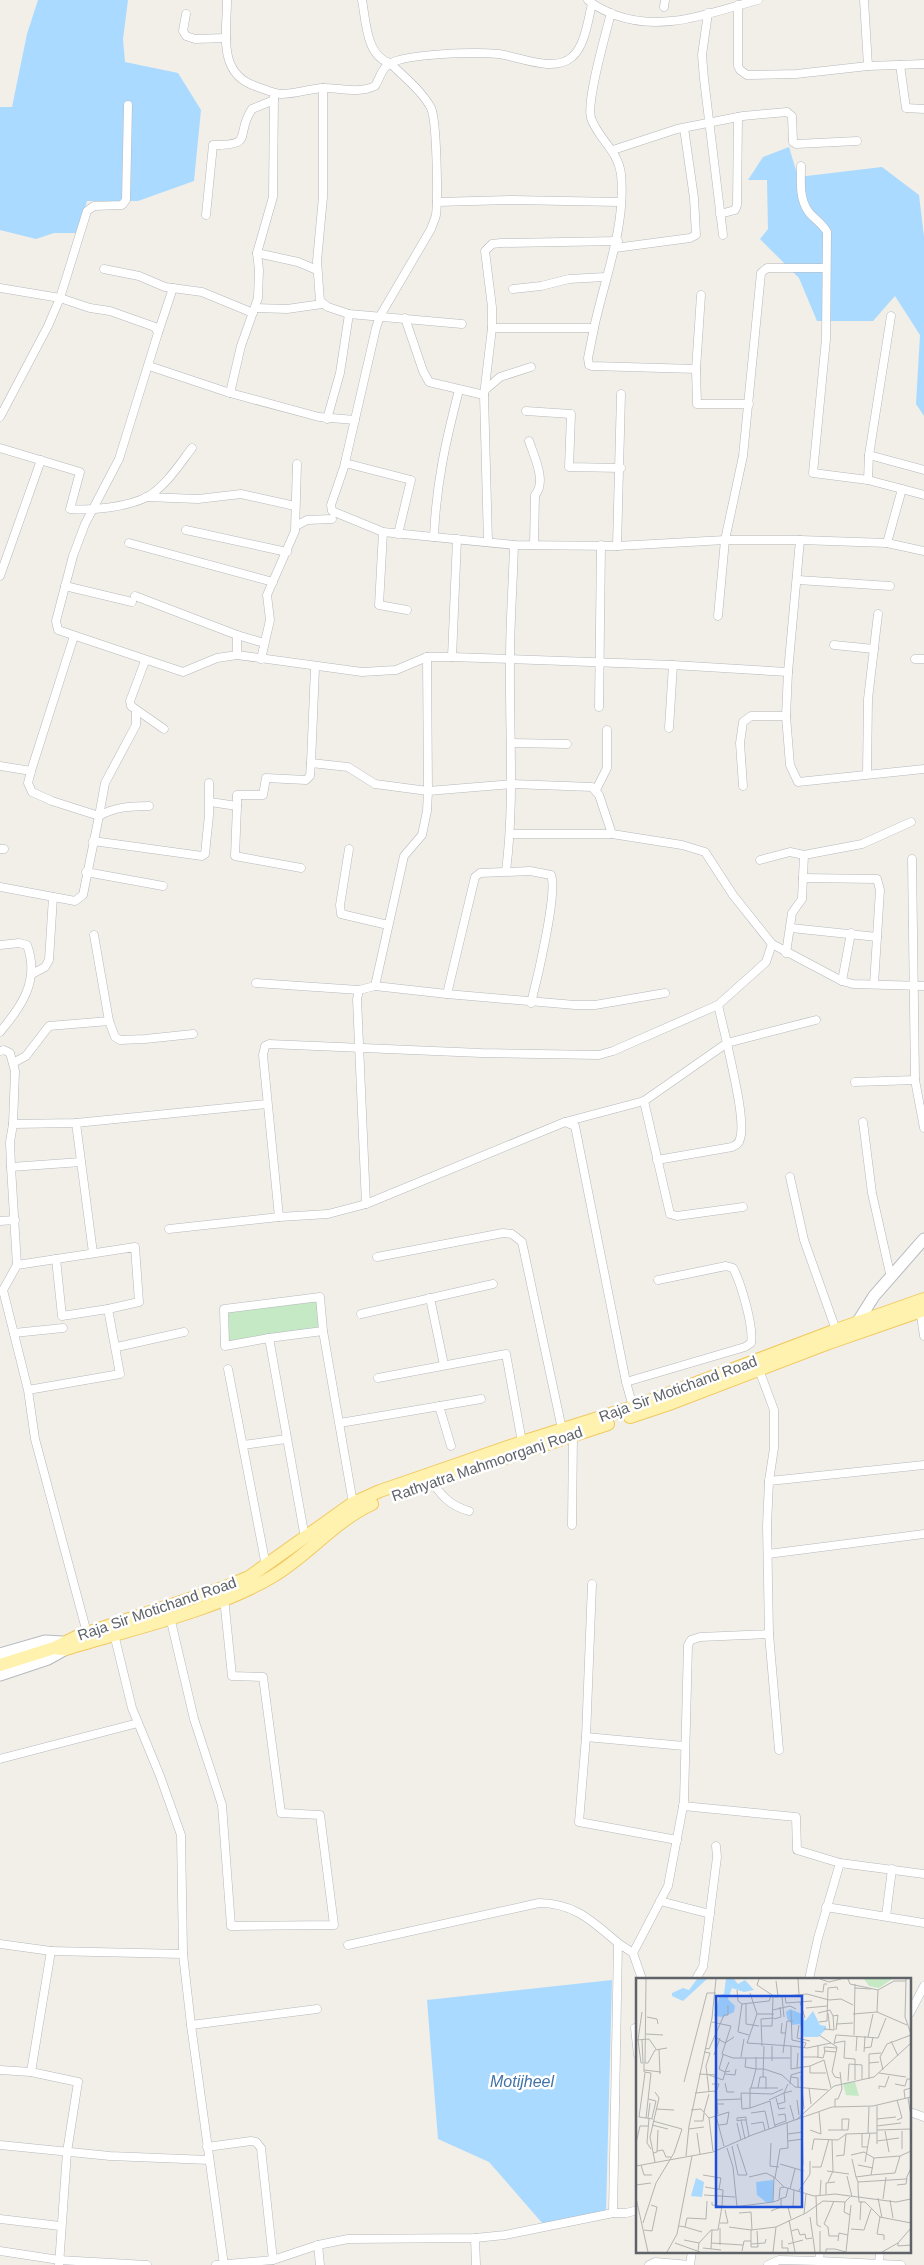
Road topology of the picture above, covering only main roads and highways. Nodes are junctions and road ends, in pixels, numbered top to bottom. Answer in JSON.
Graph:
{"nodes":[{"id":1,"x":922,"y":1306,"type":"edge"},
{"id":2,"x":859,"y":1328,"type":"junction"},
{"id":3,"x":757,"y":1365,"type":"junction"},
{"id":4,"x":567,"y":1432,"type":"junction"},
{"id":5,"x":429,"y":1478,"type":"junction"},
{"id":6,"x":223,"y":1594,"type":"junction"},
{"id":7,"x":61,"y":1647,"type":"junction"},
{"id":8,"x":0,"y":1665,"type":"edge"}],
"edges":[{"from":1,"to":2,"type":"main road","name":"Rathyatra Mahmoorganj Road"},
{"from":2,"to":3,"type":"main road","name":"Rathyatra Mahmoorganj Road"},
{"from":2,"to":3,"type":"main road","name":"Raja Sir Motichand Road"},
{"from":3,"to":4,"type":"main road","name":"Raja Sir Motichand Road"},
{"from":3,"to":4,"type":"main road","name":"Rathyatra Mahmoorganj Road"},
{"from":4,"to":5,"type":"main road","name":"Raja Sir Motichand Road"},
{"from":4,"to":5,"type":"main road","name":"Rathyatra Mahmoorganj Road"},
{"from":5,"to":6,"type":"main road","name":"Raja Sir Motichand Road"},
{"from":5,"to":6,"type":"main road","name":"Rathyatra Mahmoorganj Road"},
{"from":6,"to":7,"type":"main road","name":"Rathyatra Mahmoorganj Road"},
{"from":6,"to":7,"type":"main road","name":"Raja Sir Motichand Road"},
{"from":7,"to":8,"type":"main road"}]}
